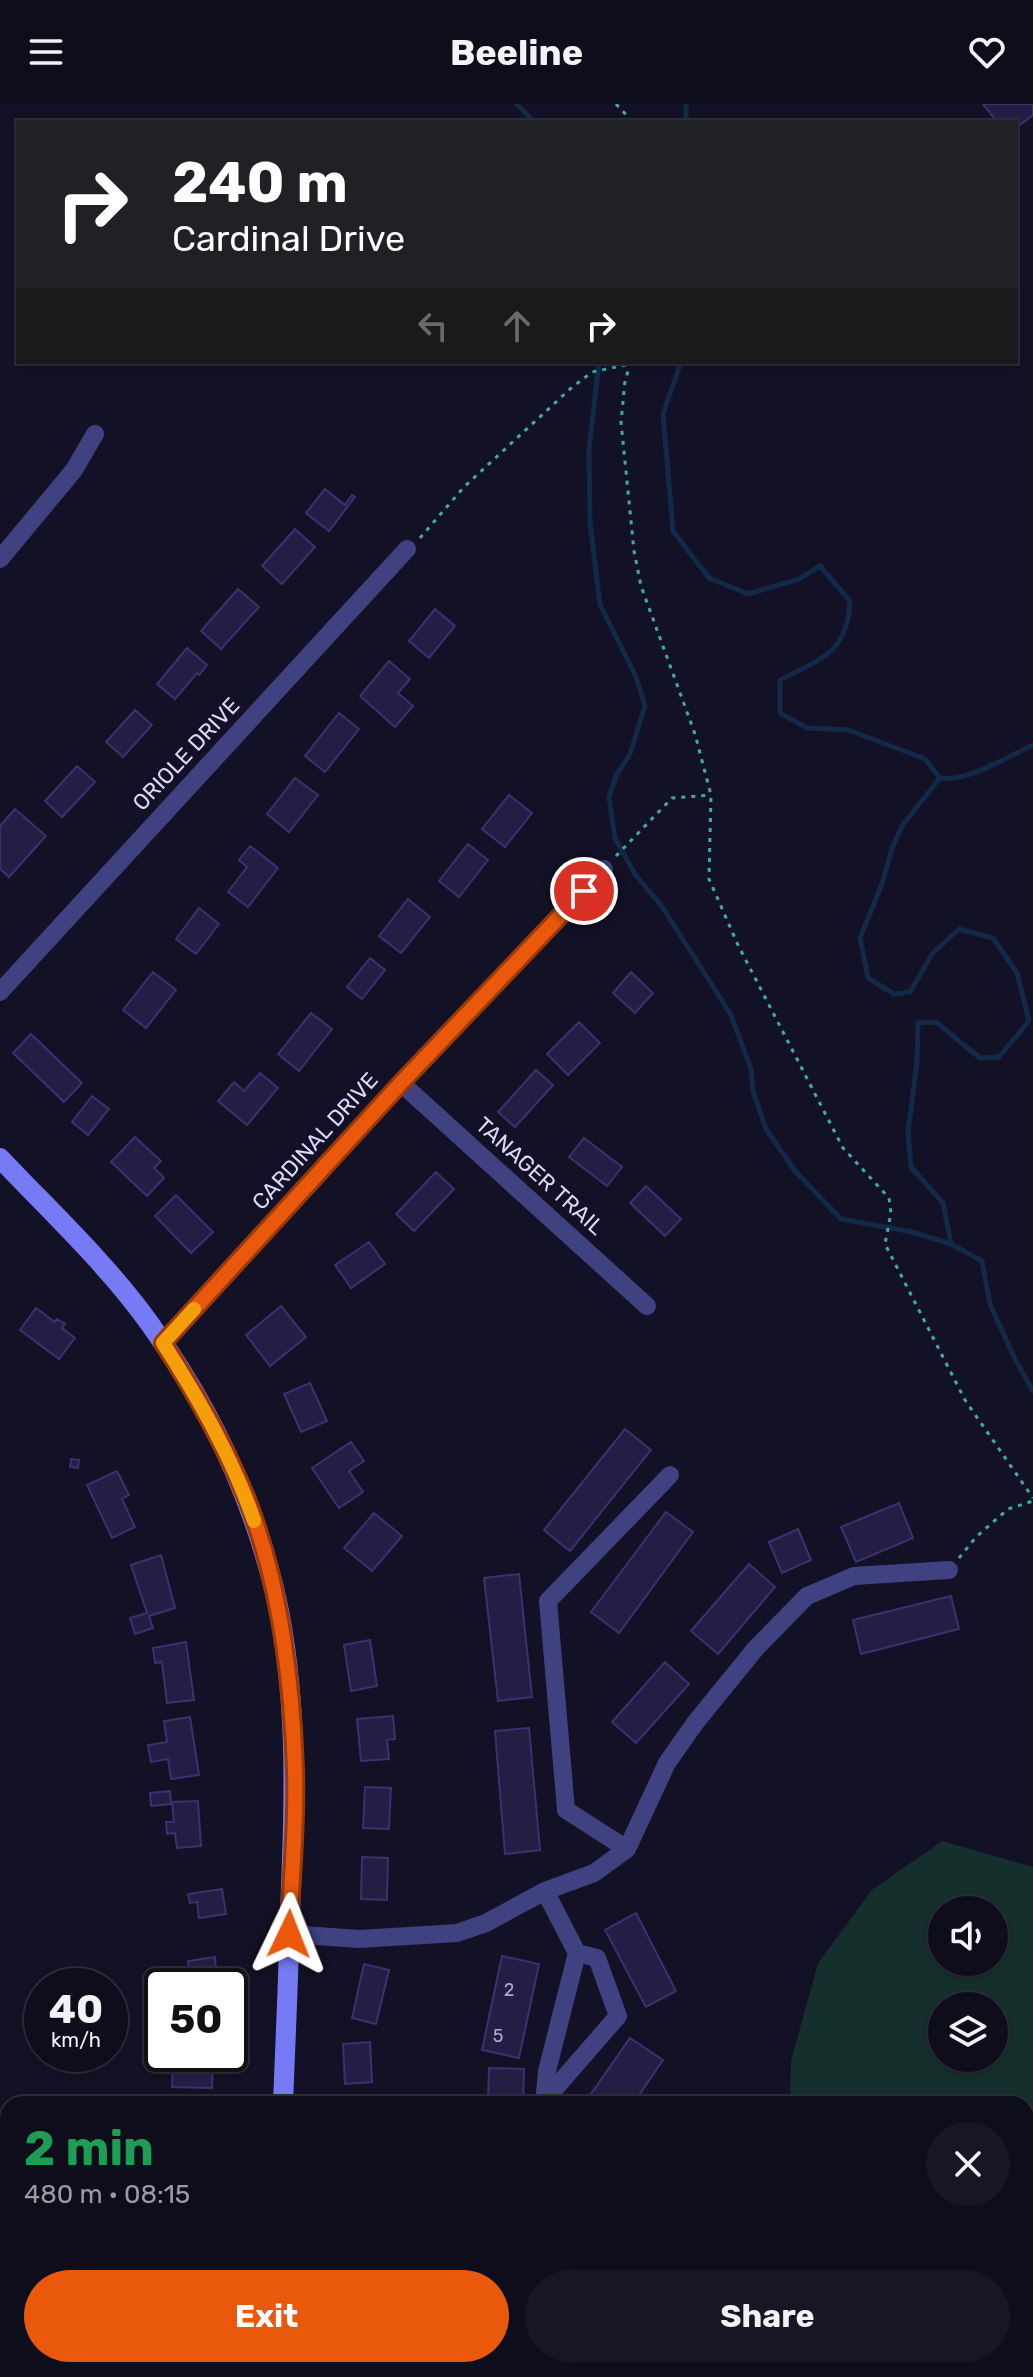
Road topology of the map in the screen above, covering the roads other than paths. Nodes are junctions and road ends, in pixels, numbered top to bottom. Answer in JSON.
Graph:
{"nodes":[{"id":1,"x":95,"y":434,"type":"dead end"},
{"id":2,"x":407,"y":549,"type":"road end"},
{"id":3,"x":3,"y":550,"type":"edge"},
{"id":4,"x":604,"y":869,"type":"dead end"},
{"id":5,"x":0,"y":992,"type":"edge"},
{"id":6,"x":401,"y":1083,"type":"junction"},
{"id":7,"x":0,"y":1158,"type":"edge"},
{"id":8,"x":647,"y":1306,"type":"dead end"},
{"id":9,"x":163,"y":1343,"type":"junction"},
{"id":10,"x":670,"y":1475,"type":"dead end"},
{"id":11,"x":949,"y":1570,"type":"road end"},
{"id":12,"x":627,"y":1849,"type":"junction"},
{"id":13,"x":545,"y":1891,"type":"junction"},
{"id":14,"x":289,"y":1934,"type":"junction"},
{"id":15,"x":577,"y":1953,"type":"junction"},
{"id":16,"x":283,"y":2096,"type":"edge"},
{"id":17,"x":545,"y":2096,"type":"edge"},
{"id":18,"x":549,"y":2096,"type":"edge"}],
"edges":[{"from":1,"to":3,"type":"street"},
{"from":2,"to":5,"type":"street","name":"ORIOLE DRIVE"},
{"from":4,"to":6,"type":"street","name":"CARDINAL DRIVE"},
{"from":6,"to":8,"type":"street","name":"TANAGER TRAIL"},
{"from":6,"to":9,"type":"street","name":"CARDINAL DRIVE"},
{"from":7,"to":9,"type":"main road"},
{"from":9,"to":14,"type":"main road"},
{"from":10,"to":12,"type":"street"},
{"from":11,"to":12,"type":"street"},
{"from":12,"to":13,"type":"street"},
{"from":13,"to":14,"type":"street"},
{"from":13,"to":15,"type":"street"},
{"from":14,"to":16,"type":"main road"},
{"from":15,"to":17,"type":"street"},
{"from":15,"to":18,"type":"street"}]}
